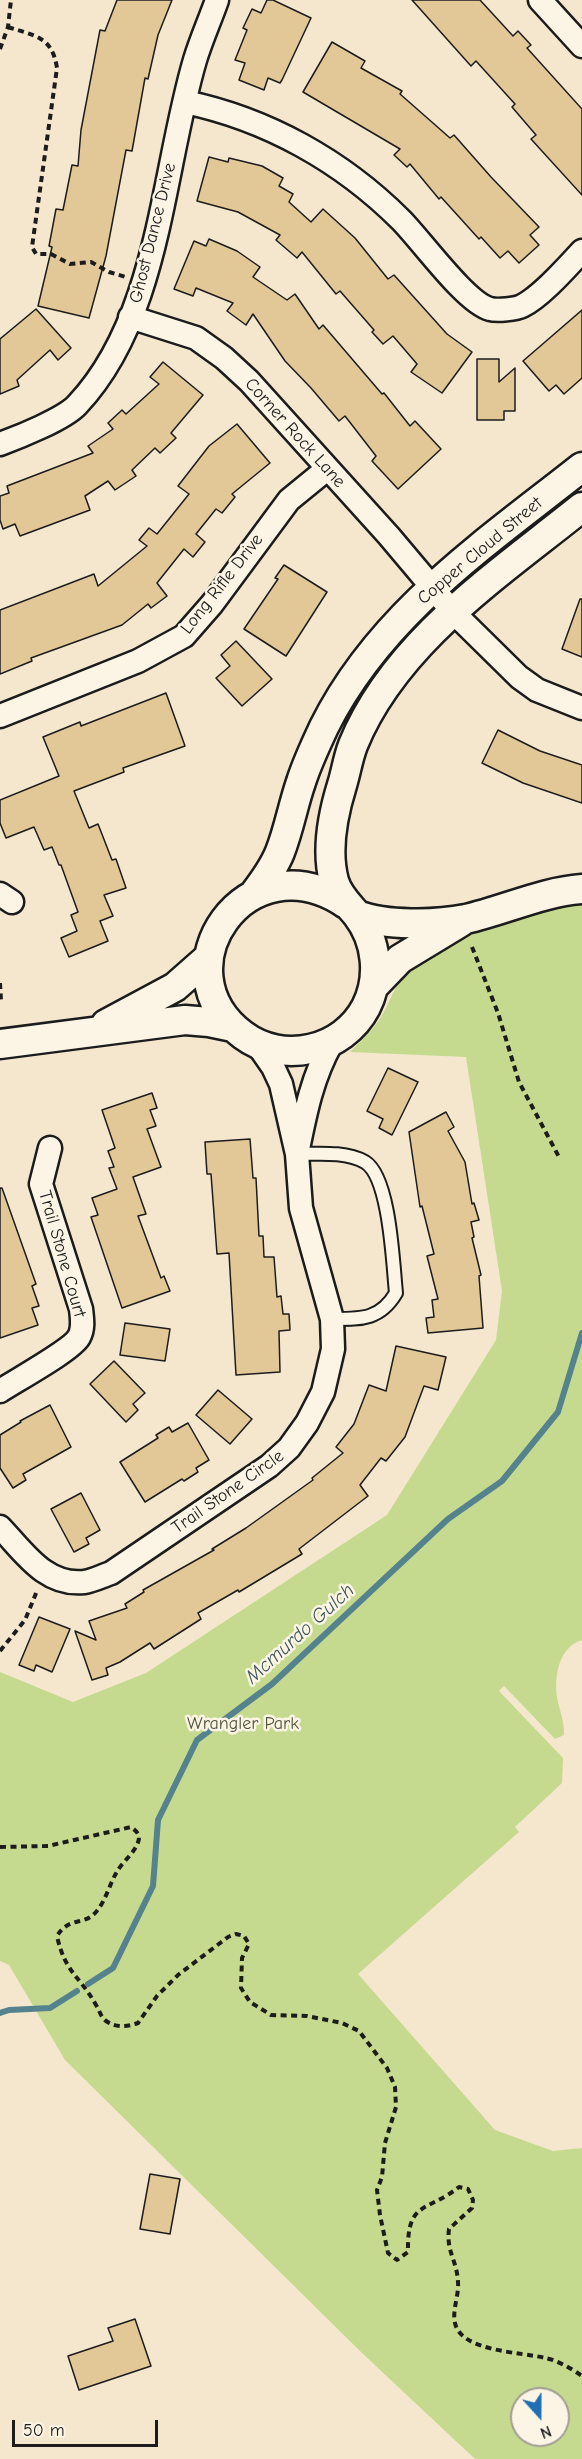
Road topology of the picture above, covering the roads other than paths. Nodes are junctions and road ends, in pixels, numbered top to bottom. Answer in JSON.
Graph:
{"nodes":[{"id":1,"x":217,"y":0,"type":"edge"},
{"id":2,"x":540,"y":0,"type":"edge"},
{"id":3,"x":582,"y":46,"type":"edge"},
{"id":4,"x":185,"y":102,"type":"junction"},
{"id":5,"x":582,"y":251,"type":"edge"},
{"id":6,"x":130,"y":317,"type":"junction"},
{"id":7,"x":0,"y":444,"type":"edge"},
{"id":8,"x":582,"y":467,"type":"edge"},
{"id":9,"x":327,"y":469,"type":"junction"},
{"id":10,"x":582,"y":507,"type":"edge"},
{"id":11,"x":431,"y":588,"type":"junction"},
{"id":12,"x":453,"y":612,"type":"junction"},
{"id":13,"x":582,"y":708,"type":"edge"},
{"id":14,"x":0,"y":716,"type":"edge"},
{"id":15,"x":582,"y":889,"type":"edge"},
{"id":16,"x":254,"y":894,"type":"junction"},
{"id":17,"x":352,"y":910,"type":"junction"},
{"id":18,"x":465,"y":919,"type":"junction"},
{"id":19,"x":209,"y":957,"type":"junction"},
{"id":20,"x":374,"y":986,"type":"junction"},
{"id":21,"x":233,"y":1027,"type":"junction"},
{"id":22,"x":92,"y":1031,"type":"junction"},
{"id":23,"x":332,"y":1042,"type":"junction"},
{"id":24,"x":0,"y":1044,"type":"edge"},
{"id":25,"x":256,"y":1044,"type":"junction"},
{"id":26,"x":51,"y":1148,"type":"dead end"},
{"id":27,"x":297,"y":1154,"type":"junction"},
{"id":28,"x":332,"y":1319,"type":"junction"},
{"id":29,"x":0,"y":1391,"type":"edge"},
{"id":30,"x":0,"y":1527,"type":"edge"}],
"edges":[{"from":1,"to":4,"type":"street","name":"Ghost Dance Drive"},
{"from":2,"to":3,"type":"street"},
{"from":4,"to":5,"type":"street"},
{"from":4,"to":6,"type":"street","name":"Ghost Dance Drive"},
{"from":6,"to":7,"type":"street","name":"Ghost Dance Drive"},
{"from":6,"to":9,"type":"street","name":"Corner Rock Lane"},
{"from":8,"to":11,"type":"street","name":"Copper Cloud Street"},
{"from":9,"to":11,"type":"street","name":"Corner Rock Lane"},
{"from":9,"to":14,"type":"street","name":"Long Rifle Drive"},
{"from":10,"to":12,"type":"street","name":"Copper Cloud Street"},
{"from":11,"to":12,"type":"street","name":"Corner Rock Lane"},
{"from":11,"to":16,"type":"street","name":"Copper Cloud Street"},
{"from":12,"to":13,"type":"street","name":"Corner Rock Lane"},
{"from":12,"to":17,"type":"street","name":"Copper Cloud Street"},
{"from":15,"to":18,"type":"street"},
{"from":16,"to":17,"type":"street"},
{"from":16,"to":19,"type":"street"},
{"from":17,"to":18,"type":"street"},
{"from":17,"to":20,"type":"street"},
{"from":18,"to":20,"type":"street"},
{"from":19,"to":21,"type":"street"},
{"from":19,"to":22,"type":"street"},
{"from":20,"to":23,"type":"street"},
{"from":21,"to":22,"type":"street"},
{"from":21,"to":25,"type":"street"},
{"from":22,"to":24,"type":"street"},
{"from":23,"to":25,"type":"street"},
{"from":23,"to":27,"type":"street","name":"Trail Stone Circle"},
{"from":25,"to":27,"type":"street","name":"Trail Stone Circle"},
{"from":26,"to":29,"type":"street","name":"Trail Stone Court"},
{"from":27,"to":28,"type":"street","name":"Trail Stone Circle"},
{"from":27,"to":28,"type":"lane"},
{"from":28,"to":30,"type":"street","name":"Trail Stone Circle"}]}
